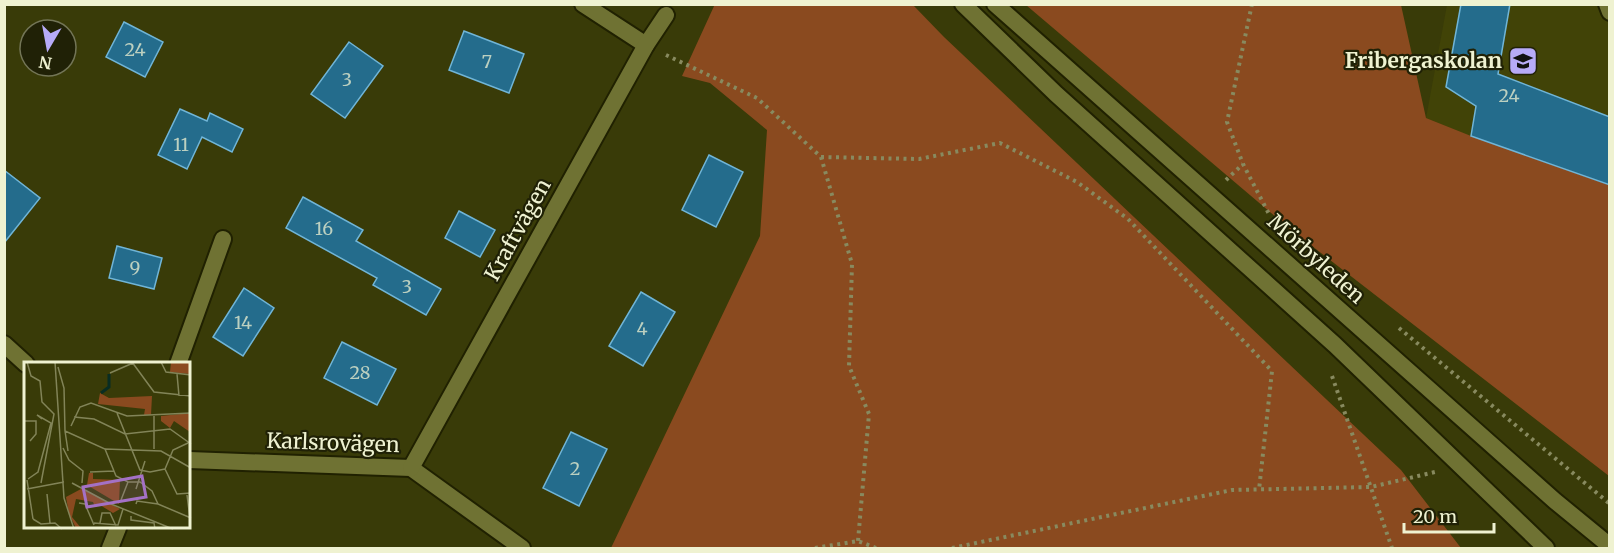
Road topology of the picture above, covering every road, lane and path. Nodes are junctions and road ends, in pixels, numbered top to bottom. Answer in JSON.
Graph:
{"nodes":[{"id":1,"x":583,"y":4,"type":"edge"},
{"id":2,"x":963,"y":4,"type":"edge"},
{"id":3,"x":995,"y":4,"type":"edge"},
{"id":4,"x":1252,"y":4,"type":"edge"},
{"id":5,"x":1607,"y":4,"type":"edge"},
{"id":6,"x":1610,"y":12,"type":"edge"},
{"id":7,"x":666,"y":15,"type":"dead end"},
{"id":8,"x":646,"y":45,"type":"junction"},
{"id":9,"x":821,"y":157,"type":"junction"},
{"id":10,"x":1242,"y":164,"type":"junction"},
{"id":11,"x":1224,"y":182,"type":"dead end"},
{"id":12,"x":1274,"y":223,"type":"dead end"},
{"id":13,"x":223,"y":239,"type":"dead end"},
{"id":14,"x":4,"y":344,"type":"edge"},
{"id":15,"x":1335,"y":345,"type":"junction"},
{"id":16,"x":24,"y":362,"type":"edge"},
{"id":17,"x":179,"y":362,"type":"edge"},
{"id":18,"x":190,"y":460,"type":"edge"},
{"id":19,"x":411,"y":468,"type":"junction"},
{"id":20,"x":1436,"y":472,"type":"dead end"},
{"id":21,"x":1371,"y":487,"type":"junction"},
{"id":22,"x":1259,"y":489,"type":"junction"},
{"id":23,"x":118,"y":529,"type":"edge"},
{"id":24,"x":858,"y":541,"type":"junction"},
{"id":25,"x":1610,"y":546,"type":"edge"},
{"id":26,"x":110,"y":549,"type":"edge"},
{"id":27,"x":522,"y":549,"type":"edge"},
{"id":28,"x":815,"y":549,"type":"edge"},
{"id":29,"x":876,"y":549,"type":"edge"},
{"id":30,"x":952,"y":549,"type":"edge"},
{"id":31,"x":1392,"y":549,"type":"edge"},
{"id":32,"x":1546,"y":549,"type":"edge"}],
"edges":[{"from":1,"to":8,"type":"street"},
{"from":2,"to":15,"type":"street"},
{"from":3,"to":25,"type":"street","name":"Mörbyleden"},
{"from":4,"to":10,"type":"path"},
{"from":5,"to":6,"type":"street"},
{"from":7,"to":8,"type":"street","name":"Kraftvägen"},
{"from":8,"to":9,"type":"path"},
{"from":8,"to":19,"type":"street","name":"Kraftvägen"},
{"from":9,"to":22,"type":"path"},
{"from":9,"to":24,"type":"path"},
{"from":10,"to":11,"type":"path"},
{"from":10,"to":12,"type":"path"},
{"from":13,"to":17,"type":"street"},
{"from":14,"to":16,"type":"street"},
{"from":15,"to":21,"type":"path"},
{"from":15,"to":32,"type":"street"},
{"from":18,"to":19,"type":"street","name":"Karlsrovägen"},
{"from":19,"to":27,"type":"street","name":"Karlsrovägen"},
{"from":20,"to":21,"type":"path"},
{"from":21,"to":22,"type":"path"},
{"from":21,"to":31,"type":"path"},
{"from":22,"to":30,"type":"path"},
{"from":23,"to":26,"type":"street"},
{"from":24,"to":28,"type":"path"},
{"from":24,"to":29,"type":"path"}]}
